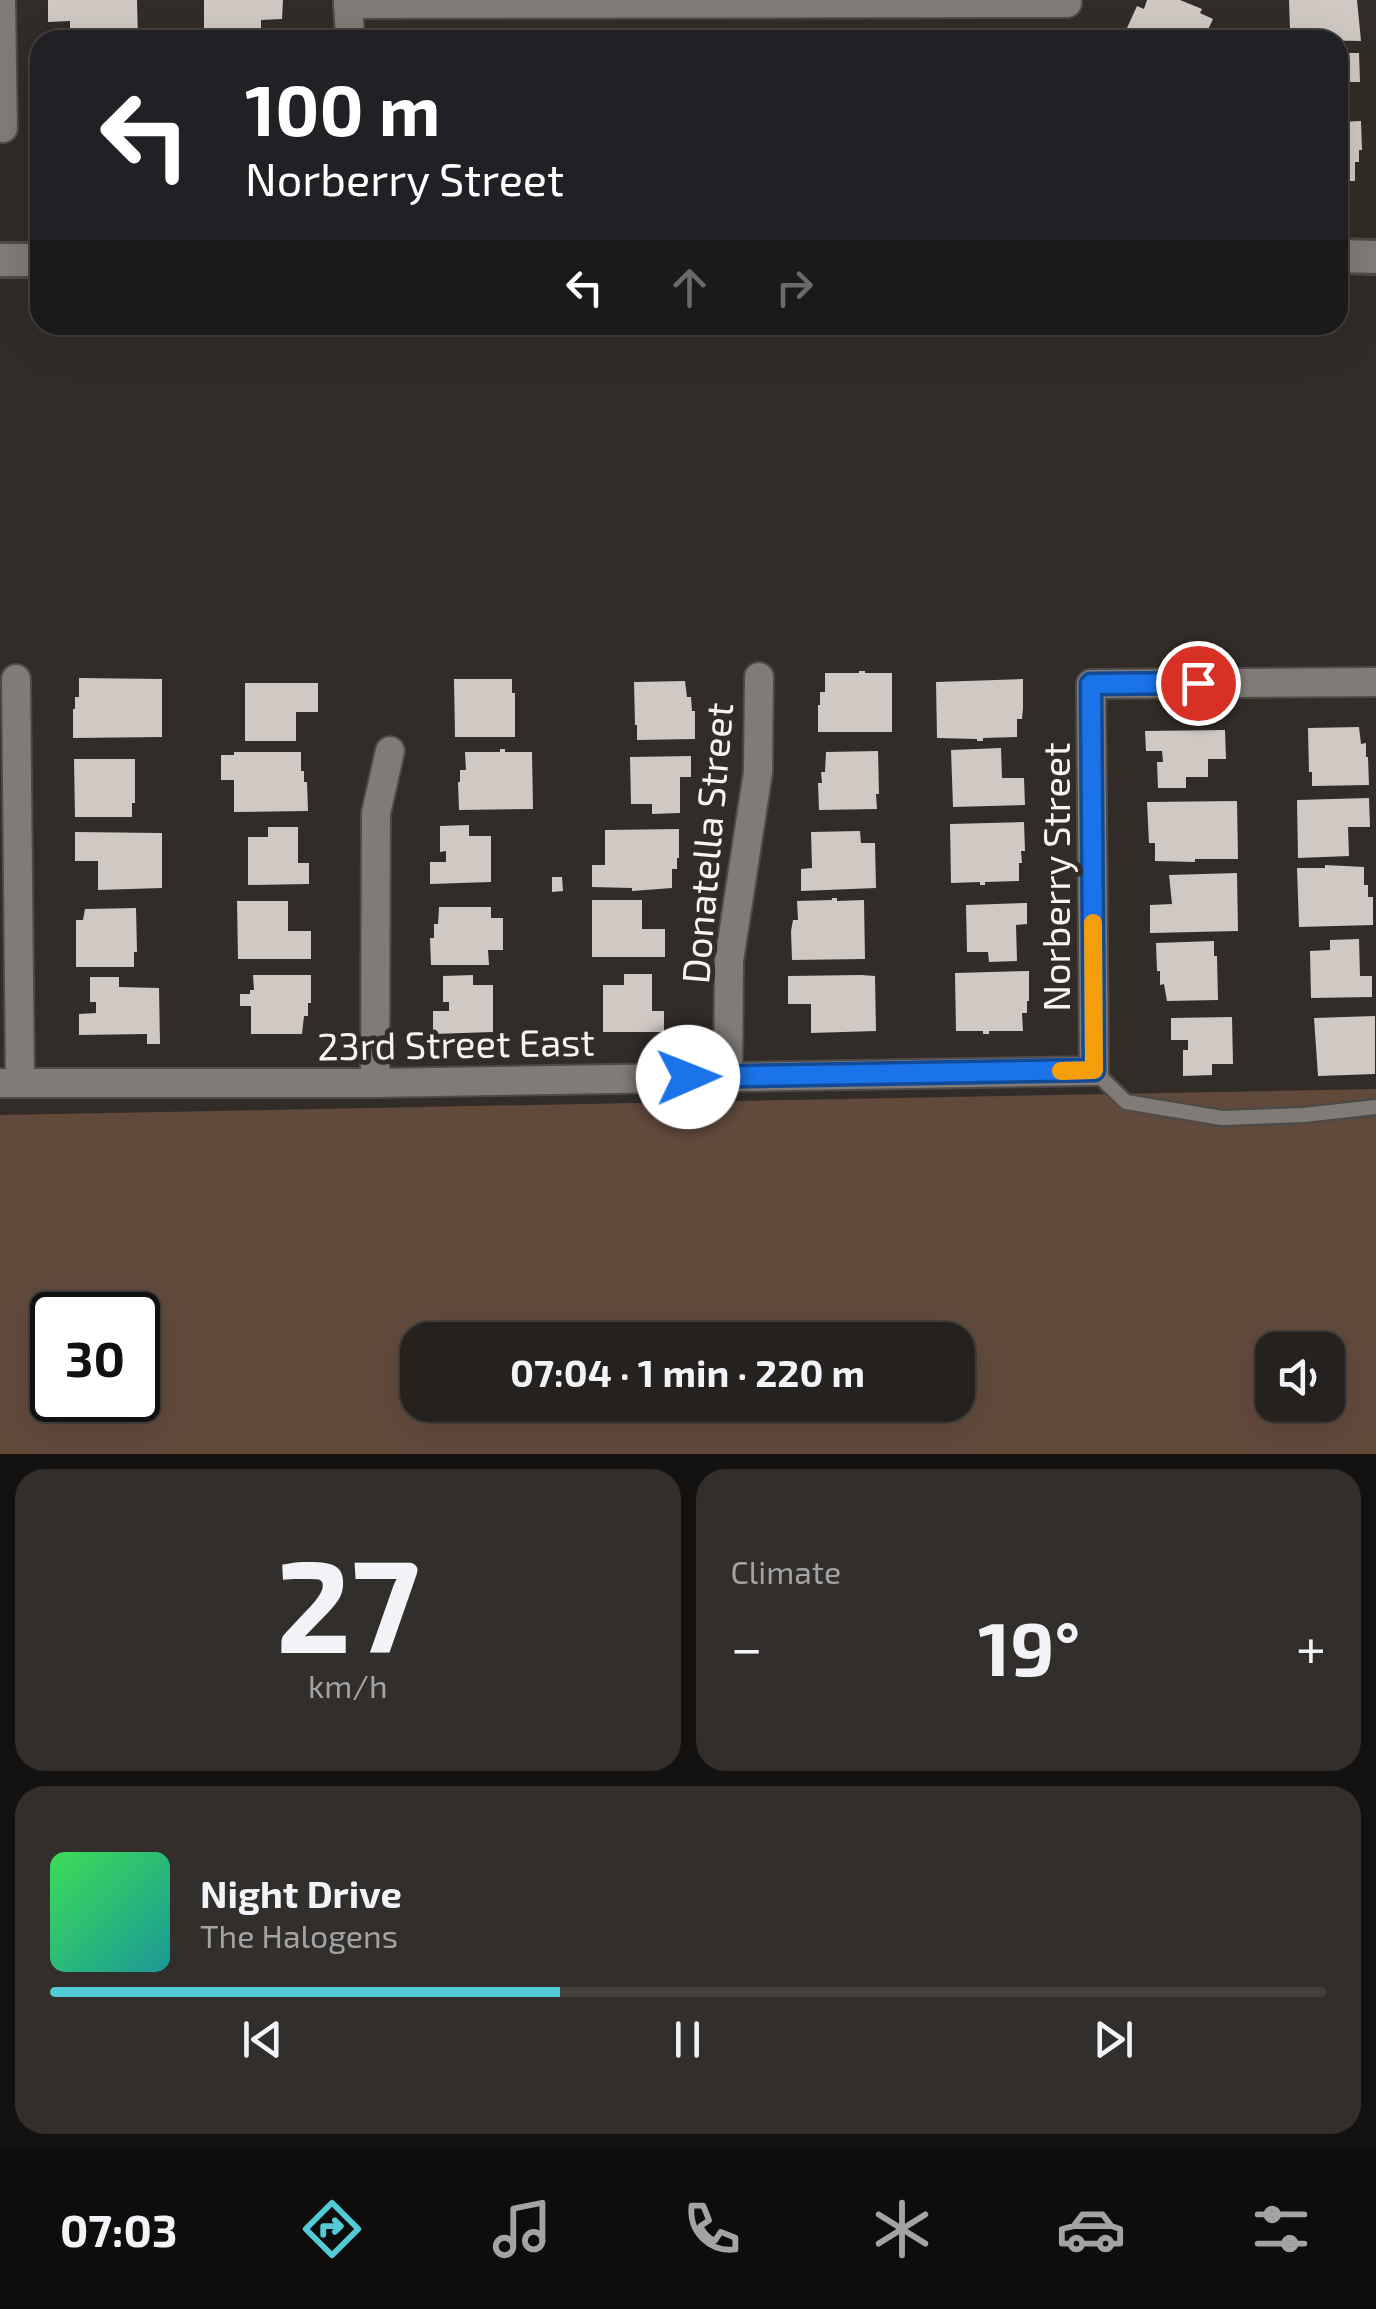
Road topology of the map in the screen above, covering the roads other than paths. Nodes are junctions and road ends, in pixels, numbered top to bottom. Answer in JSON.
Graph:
{"nodes":[{"id":1,"x":1,"y":0,"type":"edge"},
{"id":2,"x":348,"y":2,"type":"edge"},
{"id":3,"x":1066,"y":2,"type":"edge"},
{"id":4,"x":349,"y":30,"type":"edge"},
{"id":5,"x":3,"y":128,"type":"dead end"},
{"id":6,"x":1348,"y":256,"type":"edge"},
{"id":7,"x":1376,"y":256,"type":"edge"},
{"id":8,"x":0,"y":260,"type":"edge"},
{"id":9,"x":30,"y":260,"type":"edge"},
{"id":10,"x":759,"y":677,"type":"dead end"},
{"id":11,"x":16,"y":680,"type":"dead end"},
{"id":12,"x":1376,"y":682,"type":"edge"},
{"id":13,"x":390,"y":751,"type":"dead end"},
{"id":14,"x":1094,"y":1070,"type":"junction"},
{"id":15,"x":728,"y":1076,"type":"junction"},
{"id":16,"x":10,"y":1083,"type":"edge"},
{"id":17,"x":375,"y":1083,"type":"junction"},
{"id":18,"x":1376,"y":1107,"type":"edge"}],
"edges":[{"from":1,"to":5,"type":"street"},
{"from":2,"to":3,"type":"street"},
{"from":2,"to":4,"type":"street"},
{"from":6,"to":7,"type":"street"},
{"from":8,"to":9,"type":"street"},
{"from":10,"to":15,"type":"street","name":"Donatella Street"},
{"from":11,"to":16,"type":"street"},
{"from":12,"to":14,"type":"street","name":"Norberry Street"},
{"from":13,"to":17,"type":"street"},
{"from":14,"to":15,"type":"street","name":"23rd Street East"},
{"from":14,"to":18,"type":"lane"},
{"from":15,"to":17,"type":"street","name":"23rd Street East"},
{"from":16,"to":17,"type":"street","name":"23rd Street East"}]}
